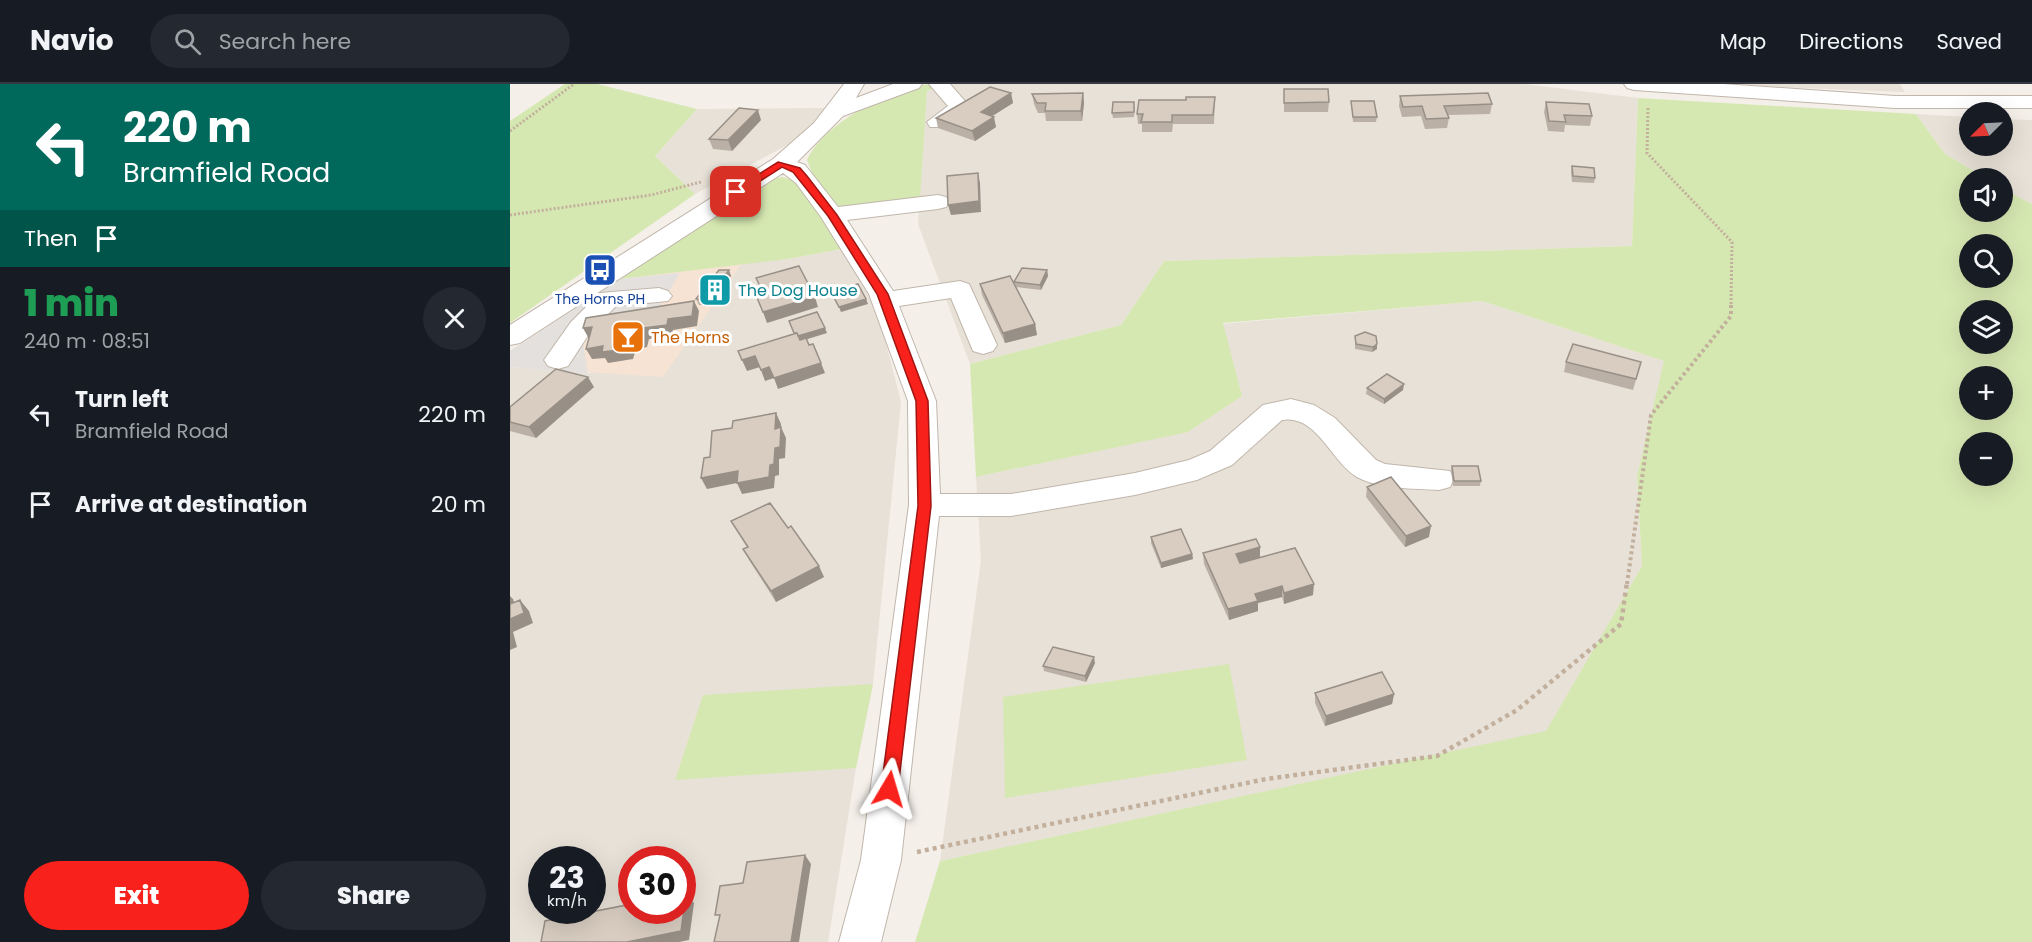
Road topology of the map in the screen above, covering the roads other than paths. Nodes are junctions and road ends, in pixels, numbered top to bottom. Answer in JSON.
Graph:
{"nodes":[{"id":1,"x":854,"y":84,"type":"edge"},
{"id":2,"x":912,"y":84,"type":"edge"},
{"id":3,"x":939,"y":84,"type":"edge"},
{"id":4,"x":1641,"y":85,"type":"edge"},
{"id":5,"x":2032,"y":102,"type":"edge"},
{"id":6,"x":839,"y":111,"type":"junction"},
{"id":7,"x":938,"y":122,"type":"edge"},
{"id":8,"x":768,"y":172,"type":"junction"},
{"id":9,"x":938,"y":202,"type":"dead end"},
{"id":10,"x":832,"y":215,"type":"junction"},
{"id":11,"x":583,"y":290,"type":"junction"},
{"id":12,"x":659,"y":296,"type":"dead end"},
{"id":13,"x":609,"y":299,"type":"junction"},
{"id":14,"x":885,"y":300,"type":"junction"},
{"id":15,"x":510,"y":337,"type":"edge"},
{"id":16,"x":983,"y":345,"type":"dead end"},
{"id":17,"x":558,"y":360,"type":"dead end"},
{"id":18,"x":1439,"y":479,"type":"dead end"},
{"id":19,"x":924,"y":506,"type":"junction"},
{"id":20,"x":860,"y":942,"type":"edge"}],
"edges":[{"from":1,"to":6,"type":"street"},
{"from":2,"to":6,"type":"street"},
{"from":3,"to":7,"type":"street"},
{"from":4,"to":5,"type":"street"},
{"from":6,"to":8,"type":"street"},
{"from":8,"to":10,"type":"street"},
{"from":8,"to":11,"type":"street"},
{"from":9,"to":10,"type":"street"},
{"from":10,"to":14,"type":"street"},
{"from":11,"to":13,"type":"street"},
{"from":11,"to":15,"type":"street"},
{"from":12,"to":13,"type":"street"},
{"from":13,"to":17,"type":"street"},
{"from":14,"to":16,"type":"street"},
{"from":14,"to":19,"type":"street"},
{"from":18,"to":19,"type":"street"},
{"from":19,"to":20,"type":"street"}]}
